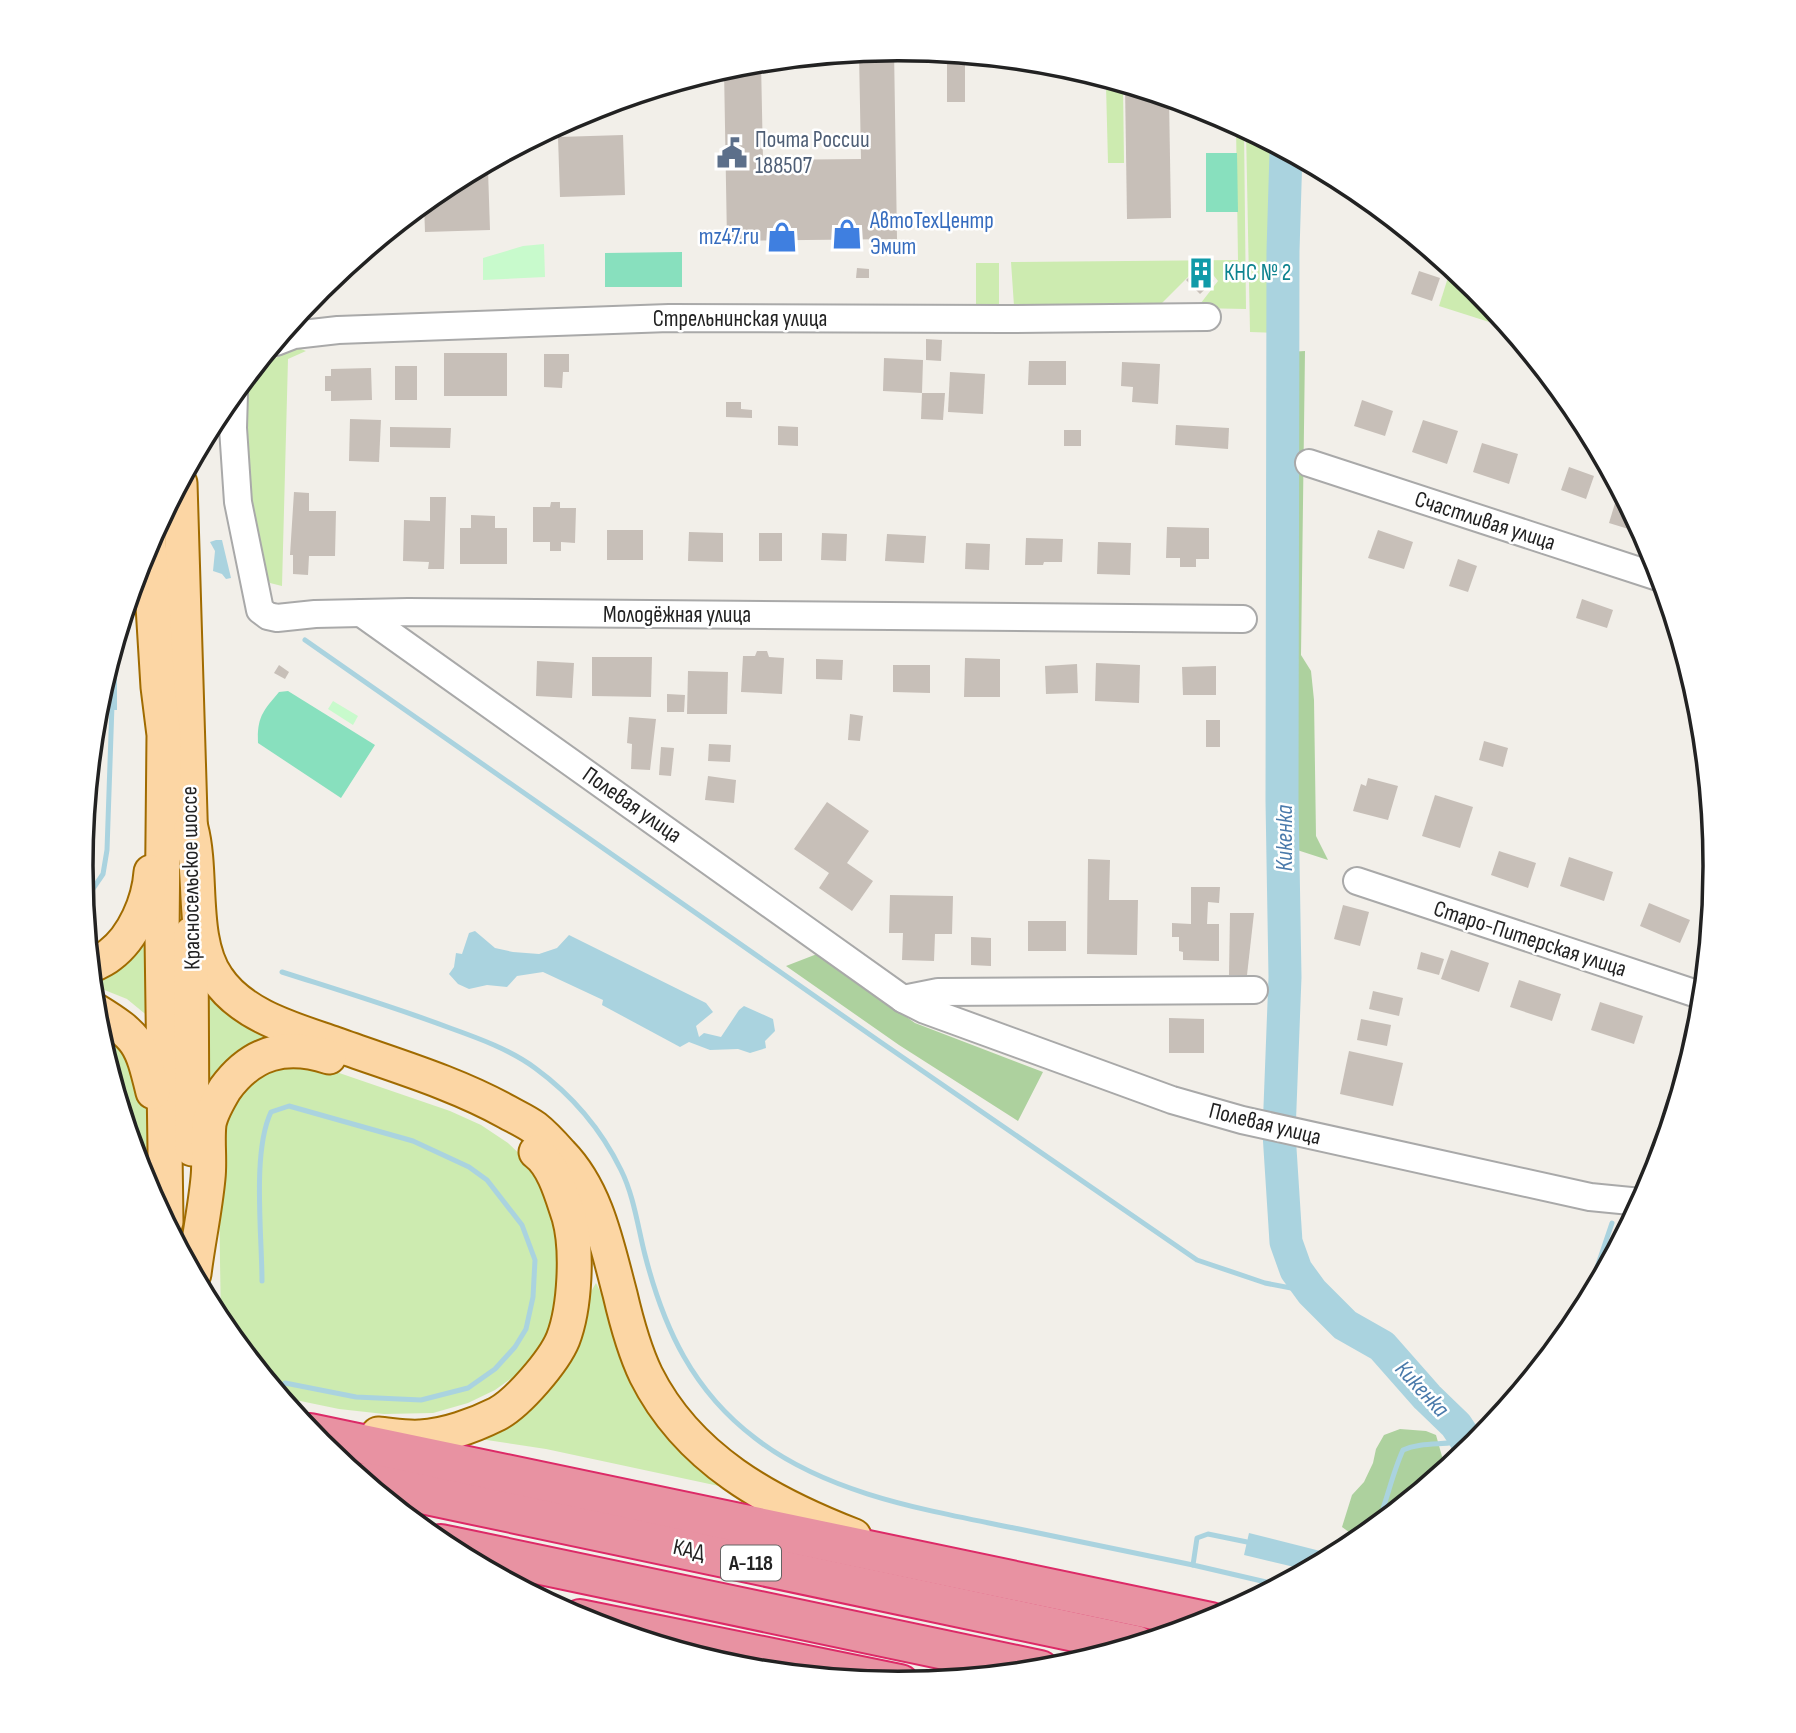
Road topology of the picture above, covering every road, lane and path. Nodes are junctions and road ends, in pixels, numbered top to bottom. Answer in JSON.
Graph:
{"nodes":[{"id":1,"x":1206,"y":317,"type":"dead end"},
{"id":2,"x":294,"y":335,"type":"edge"},
{"id":3,"x":233,"y":411,"type":"edge"},
{"id":4,"x":1309,"y":463,"type":"dead end"},
{"id":5,"x":181,"y":502,"type":"edge"},
{"id":6,"x":151,"y":567,"type":"edge"},
{"id":7,"x":1648,"y":574,"type":"edge"},
{"id":8,"x":361,"y":613,"type":"junction"},
{"id":9,"x":1243,"y":619,"type":"dead end"},
{"id":10,"x":158,"y":687,"type":"junction"},
{"id":11,"x":191,"y":828,"type":"junction"},
{"id":12,"x":1357,"y":881,"type":"dead end"},
{"id":13,"x":99,"y":962,"type":"edge"},
{"id":14,"x":1254,"y":990,"type":"dead end"},
{"id":15,"x":1693,"y":993,"type":"edge"},
{"id":16,"x":903,"y":999,"type":"junction"},
{"id":17,"x":107,"y":1019,"type":"edge"},
{"id":18,"x":158,"y":1184,"type":"edge"},
{"id":19,"x":166,"y":1201,"type":"edge"},
{"id":20,"x":1630,"y":1201,"type":"edge"},
{"id":21,"x":193,"y":1254,"type":"edge"},
{"id":22,"x":195,"y":1259,"type":"edge"},
{"id":23,"x":322,"y":1428,"type":"edge"},
{"id":24,"x":330,"y":1437,"type":"edge"},
{"id":25,"x":385,"y":1486,"type":"edge"},
{"id":26,"x":475,"y":1551,"type":"edge"},
{"id":27,"x":918,"y":1561,"type":"junction"},
{"id":28,"x":1188,"y":1617,"type":"edge"},
{"id":29,"x":661,"y":1635,"type":"edge"},
{"id":30,"x":1119,"y":1640,"type":"edge"},
{"id":31,"x":1010,"y":1664,"type":"edge"},
{"id":32,"x":819,"y":1667,"type":"edge"}],
"edges":[{"from":1,"to":2,"type":"street","name":"Стрельнинская улица"},
{"from":3,"to":8,"type":"street","name":"Молодёжная улица"},
{"from":4,"to":7,"type":"street","name":"Счастливая улица"},
{"from":5,"to":11,"type":"main road","name":"Красносельское шоссе"},
{"from":6,"to":10,"type":"main road","name":"Красносельское шоссе"},
{"from":8,"to":9,"type":"street","name":"Молодёжная улица"},
{"from":8,"to":16,"type":"street","name":"Полевая улица"},
{"from":10,"to":13,"type":"main road"},
{"from":10,"to":19,"type":"main road","name":"Красносельское шоссе"},
{"from":11,"to":21,"type":"main road","name":"Красносельское шоссе"},
{"from":11,"to":27,"type":"main road"},
{"from":12,"to":15,"type":"street","name":"Старо-Питерская улица"},
{"from":14,"to":16,"type":"street"},
{"from":16,"to":20,"type":"street","name":"Полевая улица"},
{"from":17,"to":18,"type":"main road"},
{"from":22,"to":23,"type":"main road"},
{"from":24,"to":27,"type":"highway"},
{"from":25,"to":30,"type":"highway","name":"КАД","number":"А-118"},
{"from":26,"to":31,"type":"highway","name":"КАД","number":"А-118"},
{"from":27,"to":28,"type":"highway"},
{"from":29,"to":32,"type":"highway"}]}
